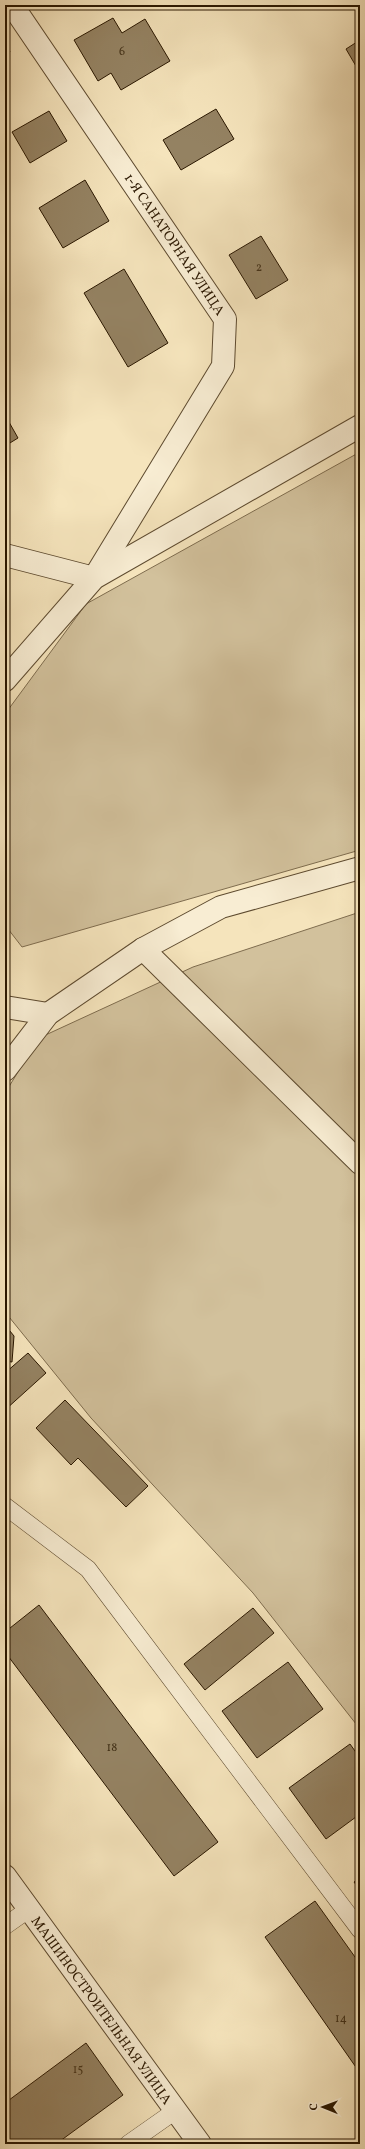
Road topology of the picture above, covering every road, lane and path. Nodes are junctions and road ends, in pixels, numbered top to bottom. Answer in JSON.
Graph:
{"nodes":[{"id":1,"x":12,"y":5,"type":"edge"},
{"id":2,"x":360,"y":426,"type":"edge"},
{"id":3,"x":5,"y":555,"type":"edge"},
{"id":4,"x":94,"y":578,"type":"junction"},
{"id":5,"x":5,"y":680,"type":"edge"},
{"id":6,"x":360,"y":868,"type":"edge"},
{"id":7,"x":143,"y":949,"type":"junction"},
{"id":8,"x":5,"y":1007,"type":"edge"},
{"id":9,"x":48,"y":1014,"type":"junction"},
{"id":10,"x":5,"y":1070,"type":"edge"},
{"id":11,"x":360,"y":1163,"type":"edge"},
{"id":12,"x":5,"y":1506,"type":"edge"},
{"id":13,"x":5,"y":1876,"type":"edge"},
{"id":14,"x":29,"y":1909,"type":"junction"},
{"id":15,"x":5,"y":1926,"type":"edge"},
{"id":16,"x":360,"y":1930,"type":"edge"},
{"id":17,"x":175,"y":2110,"type":"junction"},
{"id":18,"x":128,"y":2144,"type":"edge"},
{"id":19,"x":200,"y":2144,"type":"edge"}],
"edges":[{"from":1,"to":4,"type":"street","name":"1-Я САНАТОРНАЯ УЛИЦА"},
{"from":2,"to":4,"type":"street"},
{"from":3,"to":4,"type":"street"},
{"from":4,"to":5,"type":"street"},
{"from":6,"to":7,"type":"street"},
{"from":7,"to":9,"type":"street"},
{"from":7,"to":11,"type":"street"},
{"from":8,"to":9,"type":"street"},
{"from":9,"to":10,"type":"street"},
{"from":12,"to":16,"type":"lane"},
{"from":13,"to":14,"type":"street","name":"МАШИНОСТРОИТЕЛЬНАЯ УЛИЦА"},
{"from":14,"to":15,"type":"lane"},
{"from":14,"to":17,"type":"street","name":"МАШИНОСТРОИТЕЛЬНАЯ УЛИЦА"},
{"from":17,"to":18,"type":"lane"},
{"from":17,"to":19,"type":"street","name":"МАШИНОСТРОИТЕЛЬНАЯ УЛИЦА"}]}
